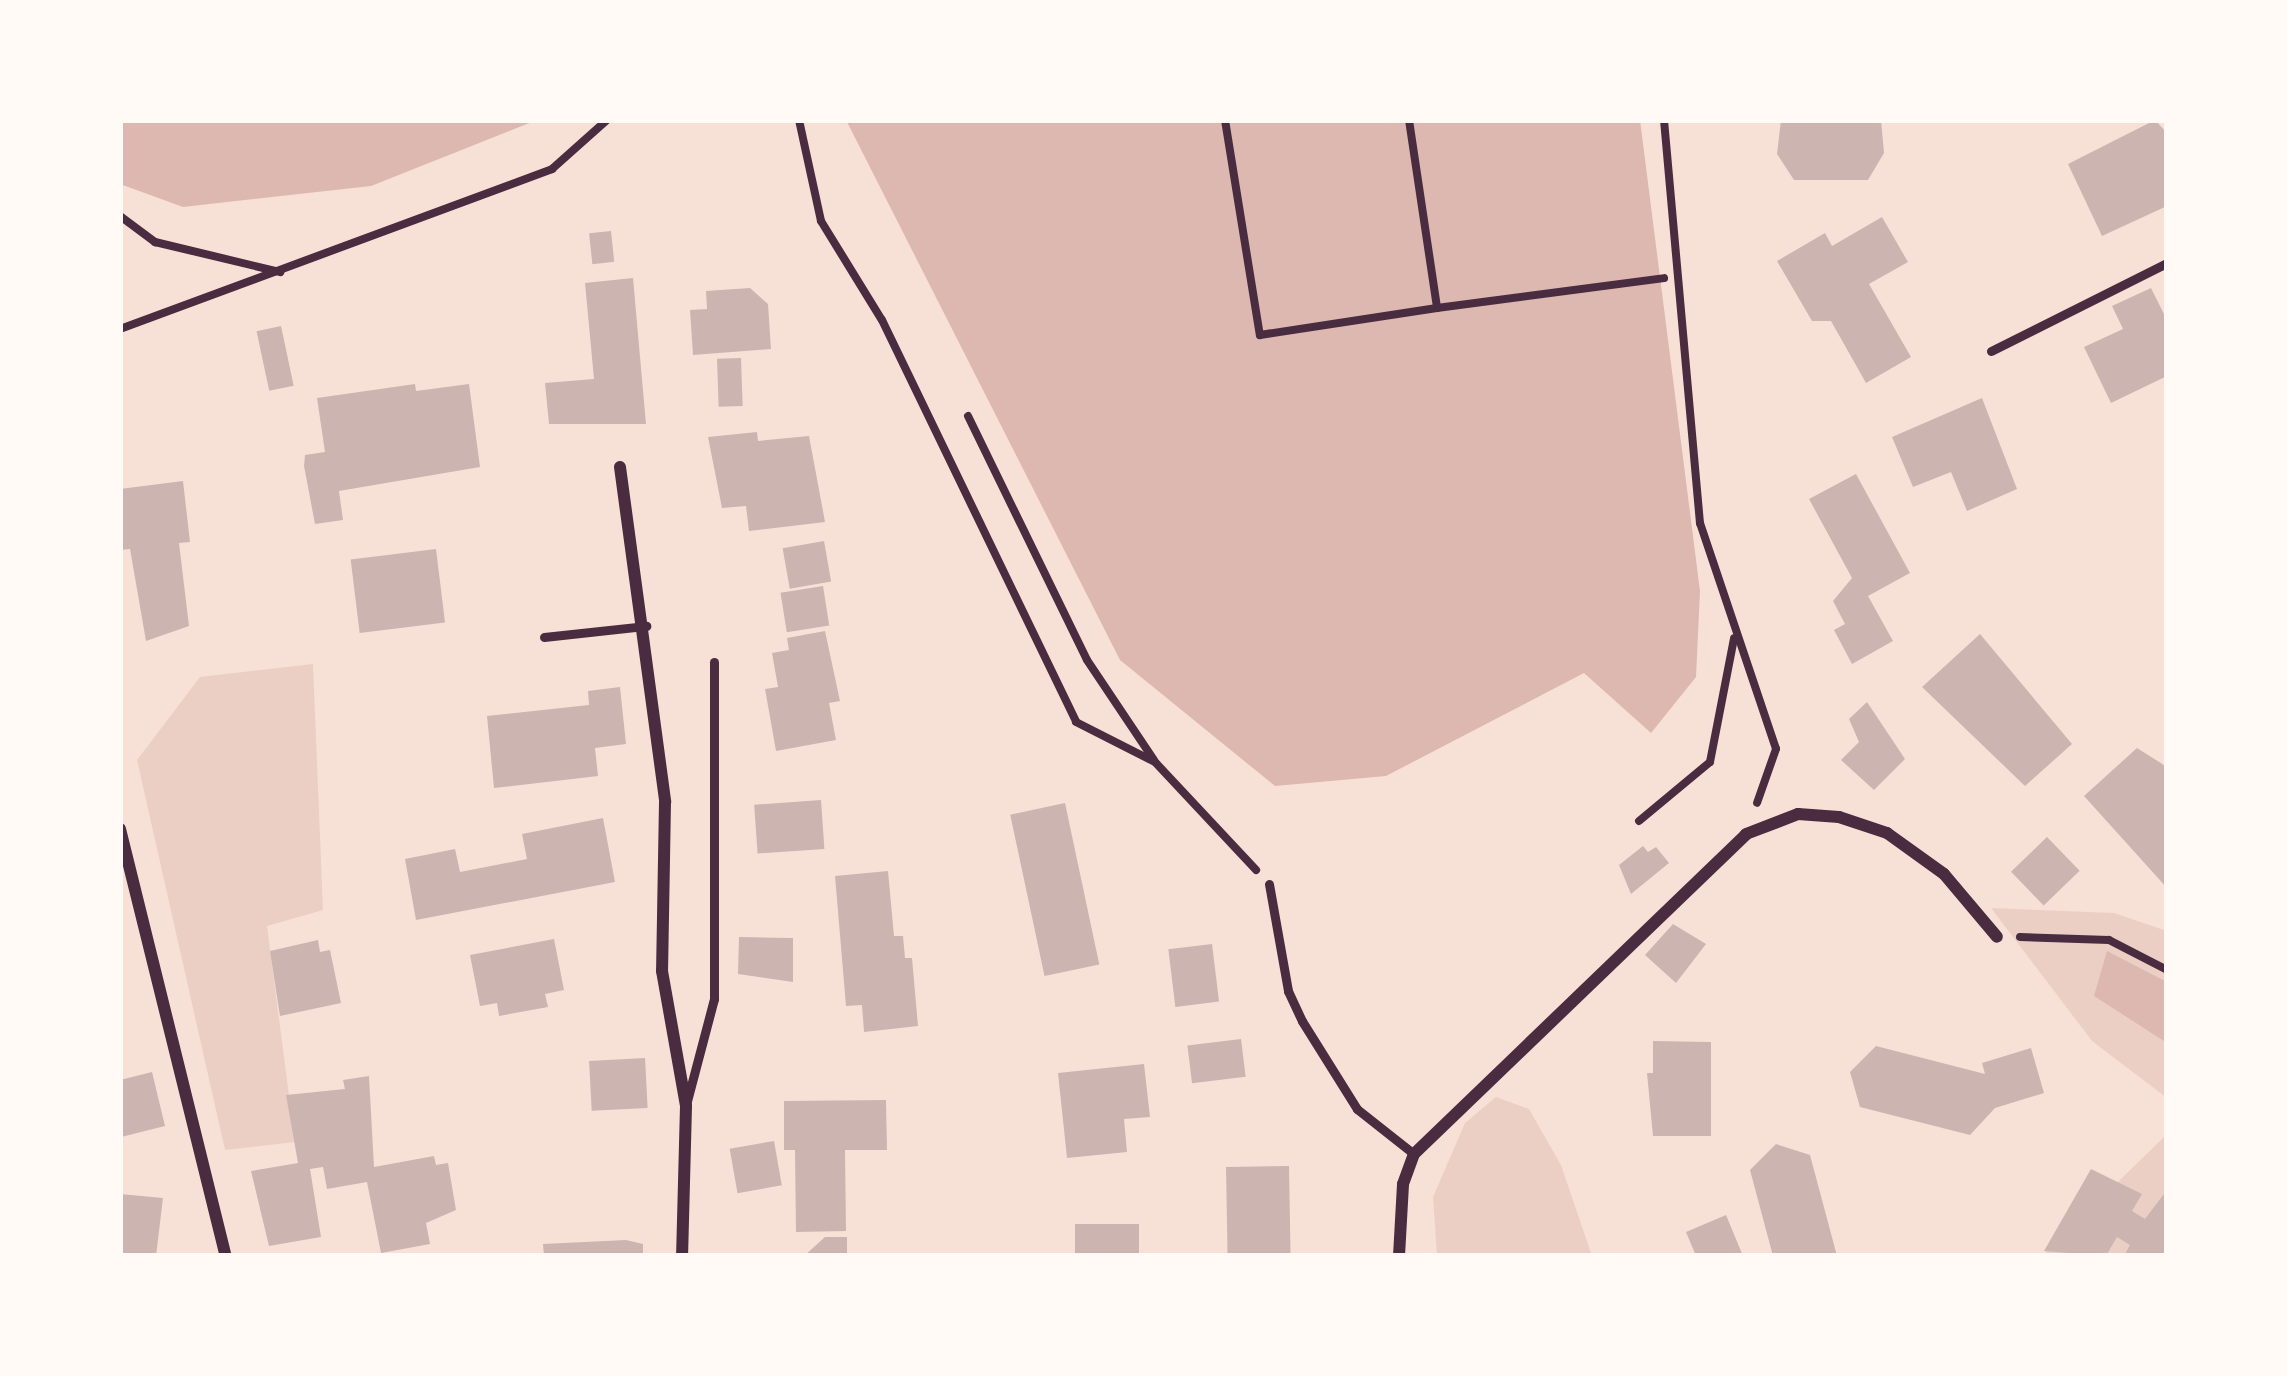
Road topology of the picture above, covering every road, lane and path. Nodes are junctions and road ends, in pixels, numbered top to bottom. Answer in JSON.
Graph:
{"nodes":[{"id":1,"x":607,"y":120,"type":"edge"},
{"id":2,"x":799,"y":120,"type":"edge"},
{"id":3,"x":1225,"y":120,"type":"edge"},
{"id":4,"x":1409,"y":120,"type":"edge"},
{"id":5,"x":1664,"y":120,"type":"edge"},
{"id":6,"x":120,"y":217,"type":"edge"},
{"id":7,"x":2167,"y":263,"type":"edge"},
{"id":8,"x":281,"y":273,"type":"junction"},
{"id":9,"x":1664,"y":278,"type":"dead end"},
{"id":10,"x":1438,"y":308,"type":"junction"},
{"id":11,"x":120,"y":329,"type":"edge"},
{"id":12,"x":1991,"y":351,"type":"dead end"},
{"id":13,"x":968,"y":416,"type":"dead end"},
{"id":14,"x":620,"y":467,"type":"dead end"},
{"id":15,"x":646,"y":626,"type":"junction"},
{"id":16,"x":1734,"y":636,"type":"junction"},
{"id":17,"x":544,"y":637,"type":"dead end"},
{"id":18,"x":715,"y":662,"type":"dead end"},
{"id":19,"x":1155,"y":762,"type":"junction"},
{"id":20,"x":1639,"y":821,"type":"dead end"},
{"id":21,"x":120,"y":829,"type":"edge"},
{"id":22,"x":1746,"y":834,"type":"junction"},
{"id":23,"x":1269,"y":884,"type":"joint"},
{"id":24,"x":1997,"y":937,"type":"joint"},
{"id":25,"x":2167,"y":970,"type":"edge"},
{"id":26,"x":686,"y":1106,"type":"junction"},
{"id":27,"x":1414,"y":1154,"type":"junction"},
{"id":28,"x":226,"y":1256,"type":"edge"},
{"id":29,"x":682,"y":1256,"type":"edge"},
{"id":30,"x":1399,"y":1256,"type":"edge"}],
"edges":[{"from":1,"to":8,"type":"path"},
{"from":2,"to":19,"type":"path"},
{"from":3,"to":10,"type":"path"},
{"from":4,"to":10,"type":"path"},
{"from":5,"to":16,"type":"path"},
{"from":6,"to":8,"type":"path"},
{"from":7,"to":12,"type":"lane"},
{"from":8,"to":11,"type":"path"},
{"from":9,"to":10,"type":"path"},
{"from":13,"to":19,"type":"path"},
{"from":14,"to":15,"type":"street"},
{"from":15,"to":17,"type":"lane"},
{"from":15,"to":26,"type":"street"},
{"from":16,"to":20,"type":"path"},
{"from":16,"to":22,"type":"path"},
{"from":18,"to":26,"type":"lane"},
{"from":19,"to":23,"type":"path"},
{"from":21,"to":28,"type":"street"},
{"from":22,"to":24,"type":"street"},
{"from":22,"to":27,"type":"street"},
{"from":23,"to":27,"type":"lane"},
{"from":24,"to":25,"type":"path"},
{"from":26,"to":29,"type":"street"},
{"from":27,"to":30,"type":"street"}]}
